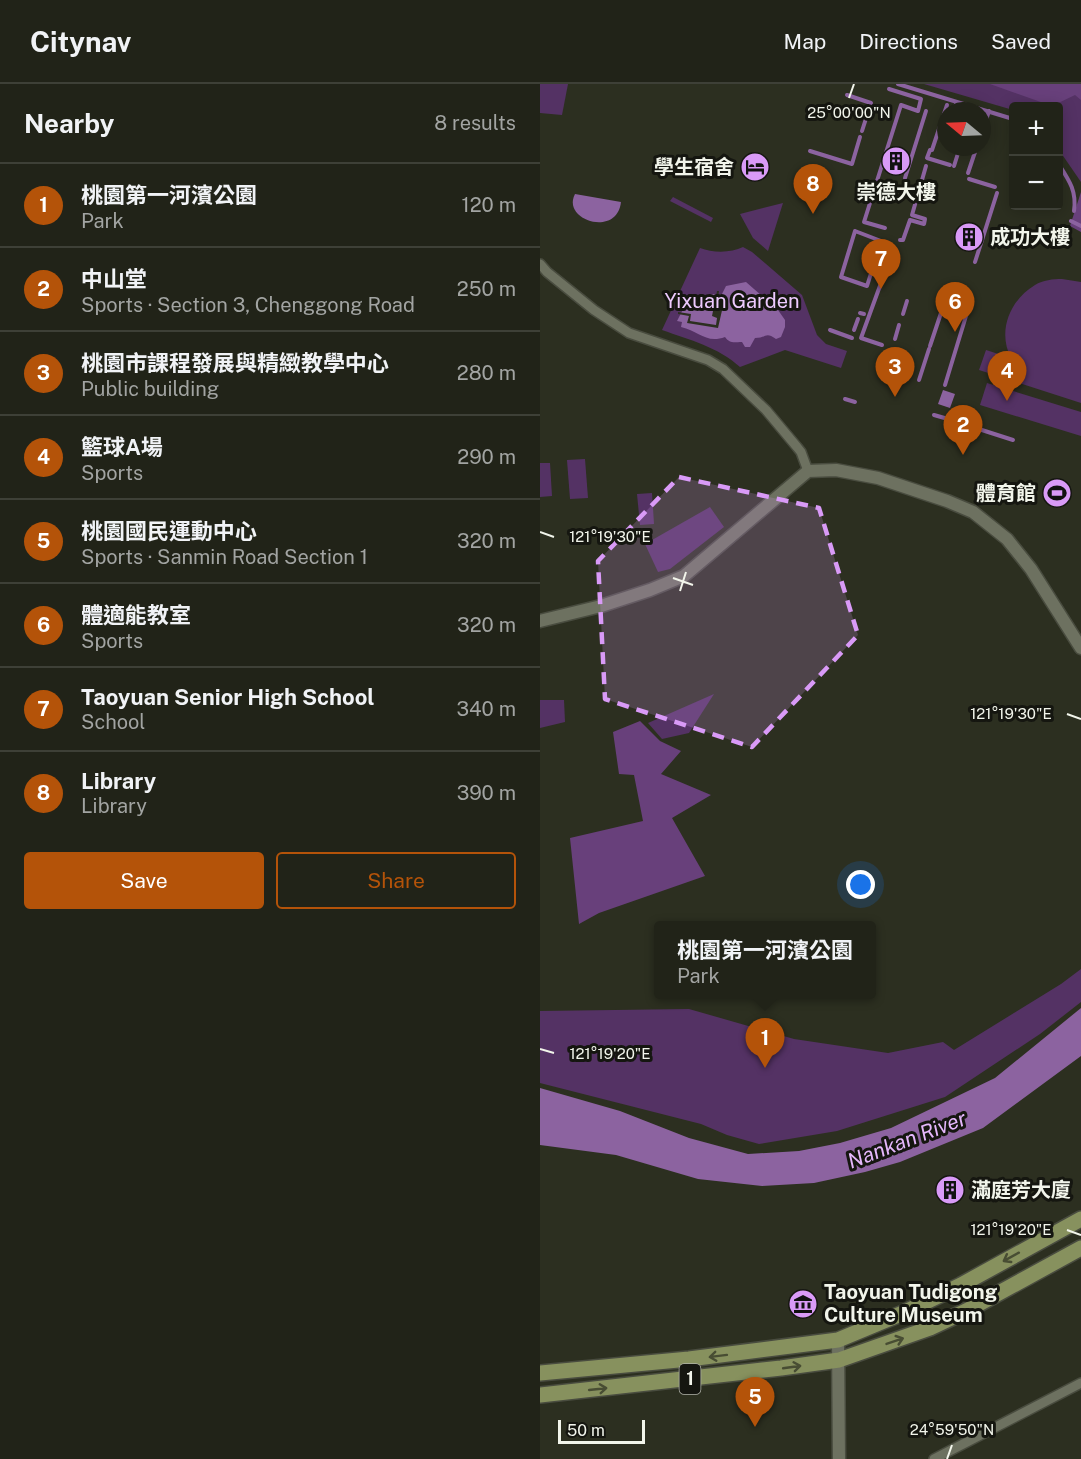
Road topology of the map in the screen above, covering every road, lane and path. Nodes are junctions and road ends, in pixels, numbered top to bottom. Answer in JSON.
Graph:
{"nodes":[{"id":1,"x":540,"y":264,"type":"edge"},
{"id":2,"x":808,"y":471,"type":"junction"},
{"id":3,"x":540,"y":621,"type":"edge"},
{"id":4,"x":1081,"y":648,"type":"edge"},
{"id":5,"x":1079,"y":1226,"type":"edge"},
{"id":6,"x":1081,"y":1248,"type":"edge"},
{"id":7,"x":838,"y":1340,"type":"junction"},
{"id":8,"x":839,"y":1360,"type":"junction"},
{"id":9,"x":540,"y":1373,"type":"edge"},
{"id":10,"x":1081,"y":1383,"type":"edge"},
{"id":11,"x":540,"y":1395,"type":"edge"},
{"id":12,"x":839,"y":1459,"type":"edge"},
{"id":13,"x":934,"y":1459,"type":"edge"}],
"edges":[{"from":1,"to":2,"type":"street"},
{"from":2,"to":3,"type":"street"},
{"from":2,"to":4,"type":"street"},
{"from":5,"to":7,"type":"main road","number":"1","one_way":true},
{"from":8,"to":6,"type":"main road","number":"1","one_way":true},
{"from":7,"to":8,"type":"street"},
{"from":7,"to":9,"type":"main road","number":"1","one_way":true},
{"from":11,"to":8,"type":"main road","number":"1","one_way":true},
{"from":8,"to":12,"type":"street"},
{"from":10,"to":13,"type":"street"}]}
